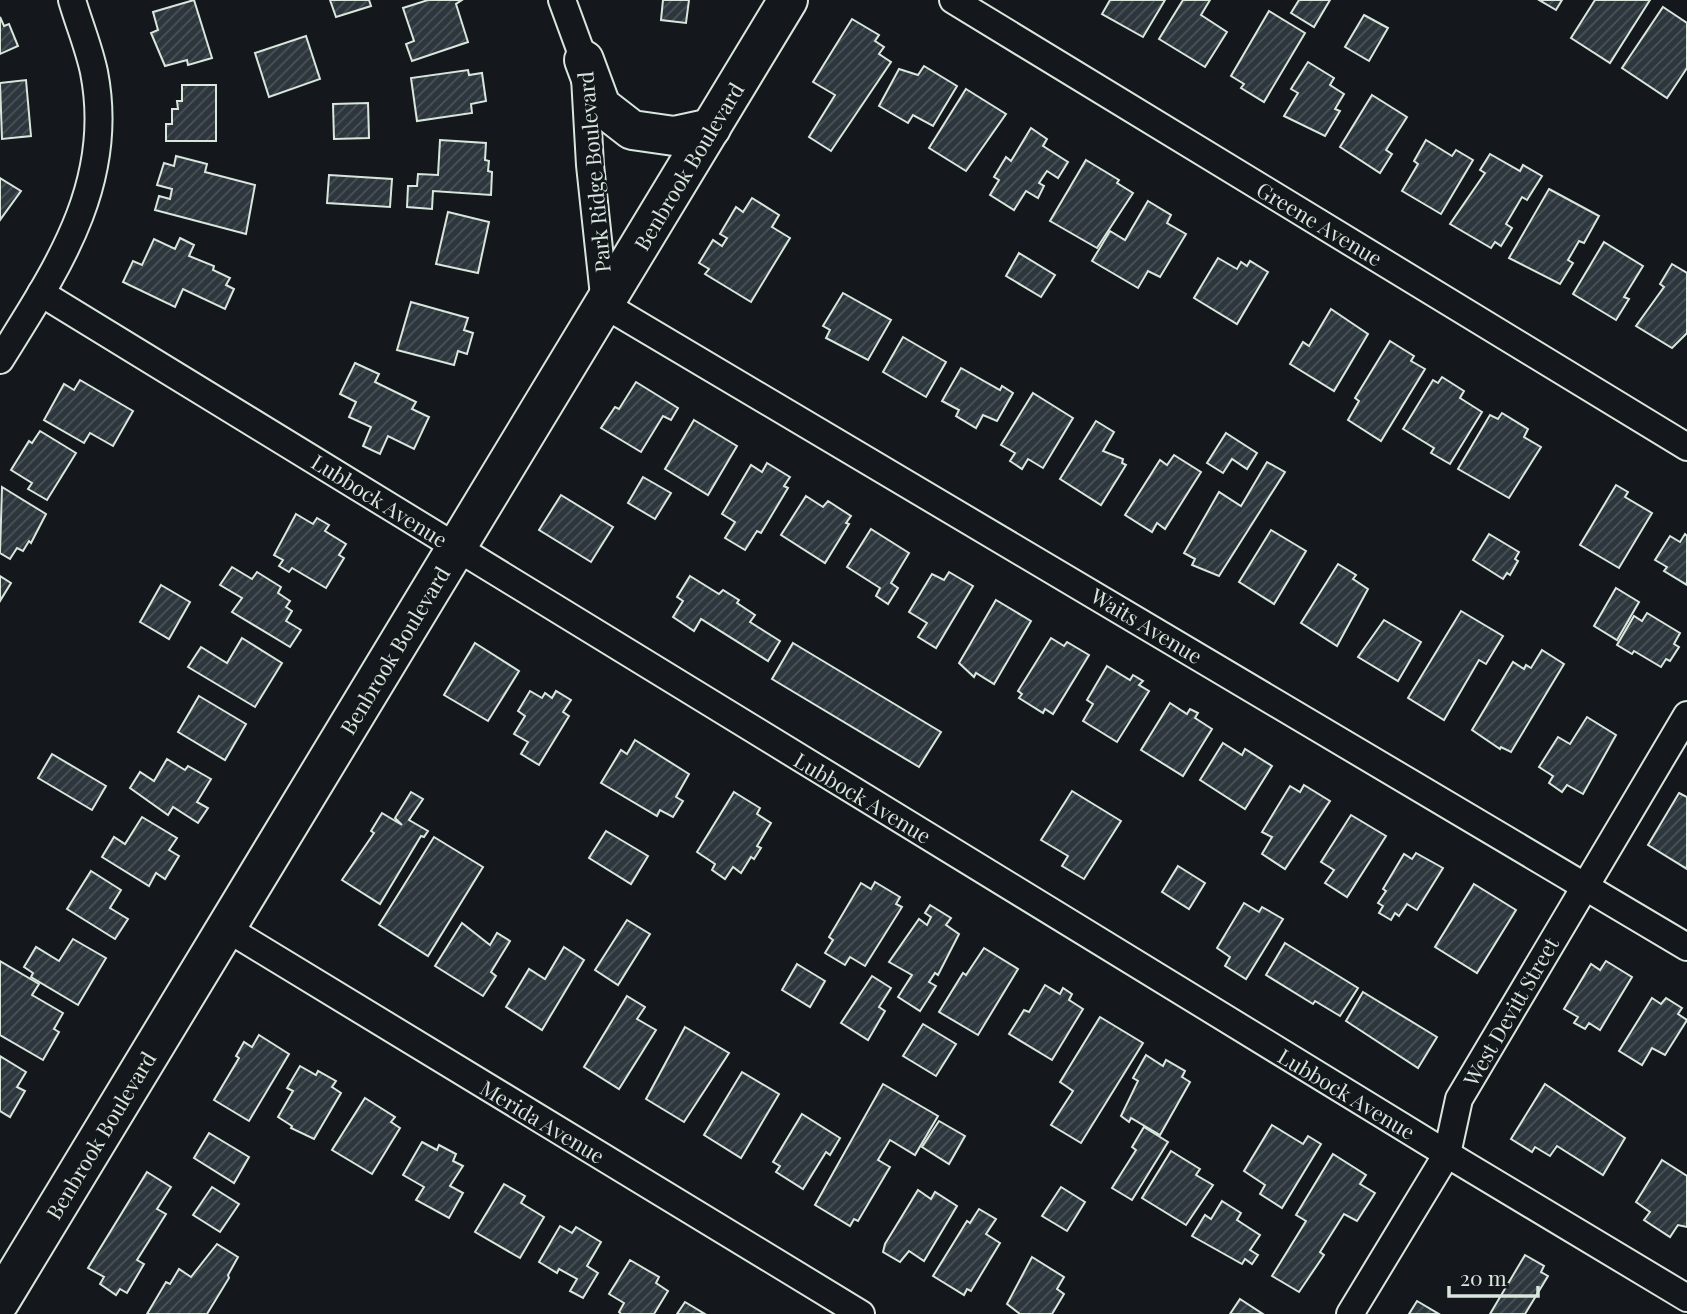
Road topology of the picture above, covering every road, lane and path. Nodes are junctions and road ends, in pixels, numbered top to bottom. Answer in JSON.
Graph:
{"nodes":[{"id":1,"x":72,"y":0,"type":"edge"},
{"id":2,"x":562,"y":0,"type":"edge"},
{"id":3,"x":788,"y":0,"type":"edge"},
{"id":4,"x":953,"y":0,"type":"edge"},
{"id":5,"x":583,"y":60,"type":"junction"},
{"id":6,"x":711,"y":128,"type":"junction"},
{"id":7,"x":41,"y":293,"type":"junction"},
{"id":8,"x":605,"y":305,"type":"junction"},
{"id":9,"x":0,"y":360,"type":"edge"},
{"id":10,"x":1687,"y":447,"type":"edge"},
{"id":11,"x":456,"y":547,"type":"junction"},
{"id":12,"x":1687,"y":715,"type":"edge"},
{"id":13,"x":1585,"y":884,"type":"junction"},
{"id":14,"x":226,"y":928,"type":"junction"},
{"id":15,"x":1687,"y":947,"type":"edge"},
{"id":16,"x":1447,"y":1154,"type":"junction"},
{"id":17,"x":1687,"y":1298,"type":"edge"},
{"id":18,"x":0,"y":1301,"type":"edge"},
{"id":19,"x":0,"y":1311,"type":"edge"},
{"id":20,"x":5,"y":1314,"type":"edge"},
{"id":21,"x":861,"y":1314,"type":"edge"},
{"id":22,"x":1350,"y":1314,"type":"edge"}],
"edges":[{"from":1,"to":7,"type":"street"},
{"from":2,"to":5,"type":"street","name":"Park Ridge Boulevard"},
{"from":3,"to":6,"type":"street","name":"Benbrook Boulevard"},
{"from":4,"to":10,"type":"street","name":"Greene Avenue"},
{"from":5,"to":6,"type":"street"},
{"from":5,"to":8,"type":"street","name":"Park Ridge Boulevard"},
{"from":6,"to":8,"type":"street","name":"Benbrook Boulevard"},
{"from":7,"to":9,"type":"street"},
{"from":7,"to":11,"type":"street","name":"Lubbock Avenue"},
{"from":8,"to":11,"type":"street","name":"Benbrook Boulevard"},
{"from":8,"to":13,"type":"street","name":"Waits Avenue"},
{"from":11,"to":14,"type":"street","name":"Benbrook Boulevard"},
{"from":11,"to":16,"type":"street","name":"Lubbock Avenue"},
{"from":12,"to":13,"type":"street","name":"West Devitt Street"},
{"from":13,"to":15,"type":"street","name":"Waits Avenue"},
{"from":13,"to":16,"type":"street","name":"West Devitt Street"},
{"from":14,"to":18,"type":"street","name":"Benbrook Boulevard"},
{"from":14,"to":21,"type":"street","name":"Merida Avenue"},
{"from":16,"to":17,"type":"street","name":"Lubbock Avenue"},
{"from":16,"to":22,"type":"street","name":"West Devitt Street"},
{"from":19,"to":20,"type":"street"}]}
